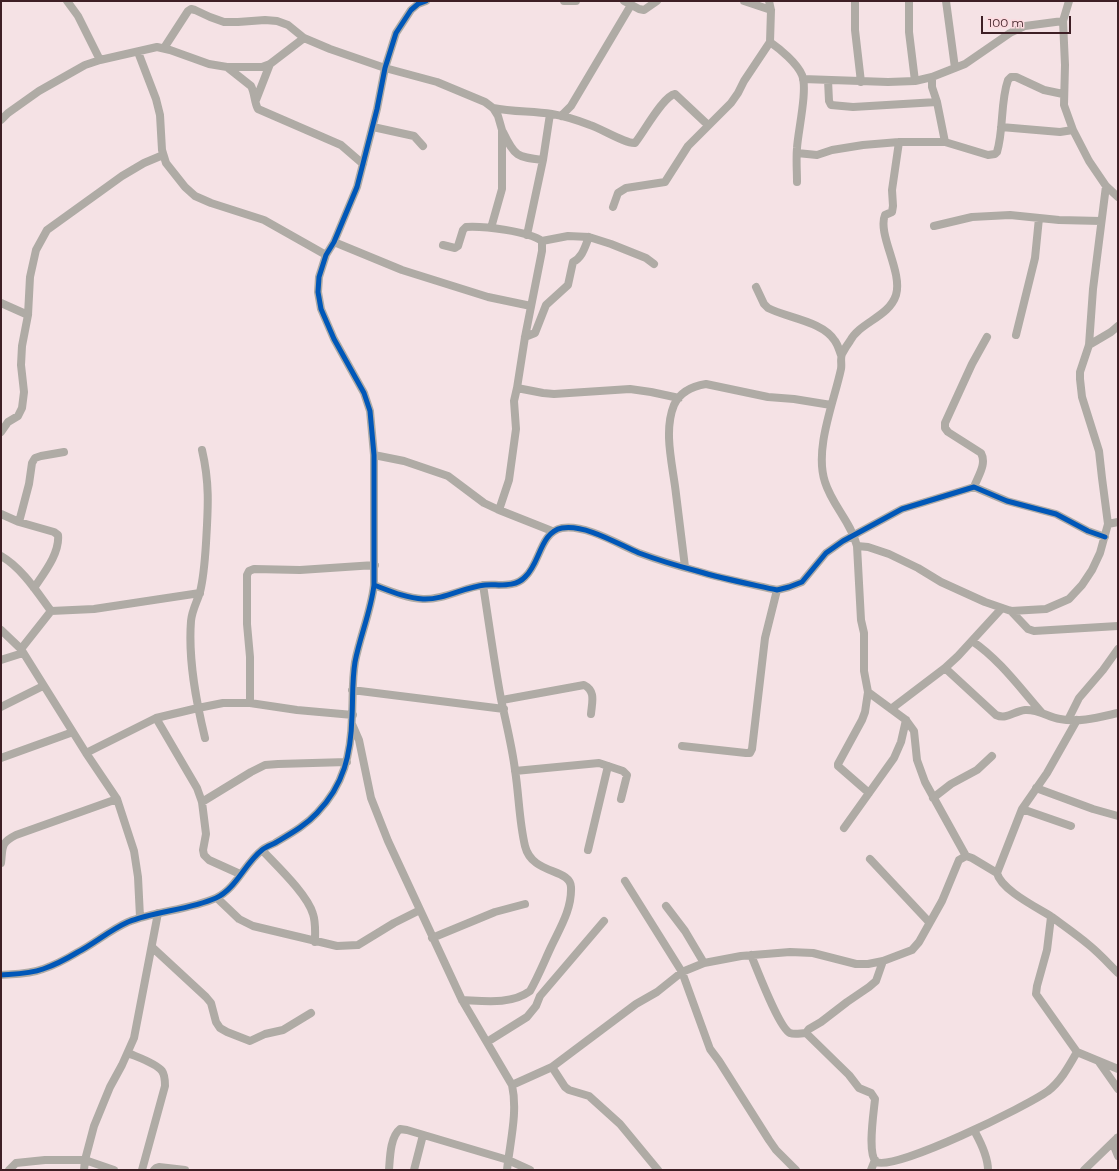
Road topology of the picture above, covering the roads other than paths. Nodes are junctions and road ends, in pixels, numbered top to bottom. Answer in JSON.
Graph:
{"nodes":[{"id":1,"x":67,"y":1,"type":"edge"},
{"id":2,"x":426,"y":1,"type":"edge"},
{"id":3,"x":565,"y":1,"type":"edge"},
{"id":4,"x":576,"y":1,"type":"edge"},
{"id":5,"x":657,"y":1,"type":"edge"},
{"id":6,"x":744,"y":1,"type":"edge"},
{"id":7,"x":769,"y":1,"type":"edge"},
{"id":8,"x":856,"y":1,"type":"edge"},
{"id":9,"x":909,"y":1,"type":"edge"},
{"id":10,"x":946,"y":1,"type":"edge"},
{"id":11,"x":1068,"y":1,"type":"edge"},
{"id":12,"x":627,"y":3,"type":"edge"},
{"id":13,"x":771,"y":10,"type":"junction"},
{"id":14,"x":1063,"y":21,"type":"junction"},
{"id":15,"x":304,"y":38,"type":"junction"},
{"id":16,"x":770,"y":42,"type":"junction"},
{"id":17,"x":164,"y":48,"type":"junction"},
{"id":18,"x":138,"y":52,"type":"junction"},
{"id":19,"x":100,"y":60,"type":"junction"},
{"id":20,"x":270,"y":64,"type":"junction"},
{"id":21,"x":227,"y":67,"type":"junction"},
{"id":22,"x":385,"y":68,"type":"junction"},
{"id":23,"x":955,"y":68,"type":"junction"},
{"id":24,"x":932,"y":77,"type":"junction"},
{"id":25,"x":803,"y":79,"type":"junction"},
{"id":26,"x":828,"y":80,"type":"junction"},
{"id":27,"x":915,"y":81,"type":"junction"},
{"id":28,"x":860,"y":82,"type":"junction"},
{"id":29,"x":1063,"y":94,"type":"junction"},
{"id":30,"x":256,"y":100,"type":"junction"},
{"id":31,"x":937,"y":102,"type":"junction"},
{"id":32,"x":493,"y":108,"type":"junction"},
{"id":33,"x":550,"y":114,"type":"junction"},
{"id":34,"x":561,"y":116,"type":"junction"},
{"id":35,"x":1,"y":120,"type":"edge"},
{"id":36,"x":708,"y":125,"type":"junction"},
{"id":37,"x":372,"y":126,"type":"junction"},
{"id":38,"x":1001,"y":127,"type":"junction"},
{"id":39,"x":502,"y":130,"type":"junction"},
{"id":40,"x":1073,"y":130,"type":"junction"},
{"id":41,"x":899,"y":142,"type":"junction"},
{"id":42,"x":945,"y":142,"type":"junction"},
{"id":43,"x":423,"y":146,"type":"dead end"},
{"id":44,"x":797,"y":153,"type":"junction"},
{"id":45,"x":163,"y":155,"type":"junction"},
{"id":46,"x":543,"y":160,"type":"junction"},
{"id":47,"x":363,"y":164,"type":"junction"},
{"id":48,"x":797,"y":182,"type":"dead end"},
{"id":49,"x":1106,"y":186,"type":"junction"},
{"id":50,"x":1118,"y":197,"type":"edge"},
{"id":51,"x":613,"y":207,"type":"dead end"},
{"id":52,"x":1039,"y":218,"type":"junction"},
{"id":53,"x":1101,"y":221,"type":"junction"},
{"id":54,"x":934,"y":226,"type":"dead end"},
{"id":55,"x":491,"y":228,"type":"junction"},
{"id":56,"x":528,"y":235,"type":"junction"},
{"id":57,"x":589,"y":237,"type":"junction"},
{"id":58,"x":542,"y":241,"type":"junction"},
{"id":59,"x":334,"y":242,"type":"junction"},
{"id":60,"x":443,"y":245,"type":"dead end"},
{"id":61,"x":326,"y":255,"type":"junction"},
{"id":62,"x":654,"y":264,"type":"dead end"},
{"id":63,"x":756,"y":287,"type":"dead end"},
{"id":64,"x":1,"y":303,"type":"edge"},
{"id":65,"x":531,"y":306,"type":"junction"},
{"id":66,"x":28,"y":314,"type":"junction"},
{"id":67,"x":1118,"y":326,"type":"edge"},
{"id":68,"x":1016,"y":335,"type":"dead end"},
{"id":69,"x":524,"y":337,"type":"junction"},
{"id":70,"x":987,"y":337,"type":"dead end"},
{"id":71,"x":1089,"y":345,"type":"junction"},
{"id":72,"x":841,"y":355,"type":"junction"},
{"id":73,"x":518,"y":388,"type":"junction"},
{"id":74,"x":679,"y":398,"type":"junction"},
{"id":75,"x":832,"y":405,"type":"junction"},
{"id":76,"x":1,"y":432,"type":"edge"},
{"id":77,"x":202,"y":450,"type":"dead end"},
{"id":78,"x":64,"y":452,"type":"dead end"},
{"id":79,"x":374,"y":455,"type":"junction"},
{"id":80,"x":974,"y":487,"type":"junction"},
{"id":81,"x":499,"y":510,"type":"junction"},
{"id":82,"x":1,"y":514,"type":"edge"},
{"id":83,"x":18,"y":522,"type":"junction"},
{"id":84,"x":1118,"y":522,"type":"edge"},
{"id":85,"x":1108,"y":524,"type":"junction"},
{"id":86,"x":552,"y":531,"type":"junction"},
{"id":87,"x":854,"y":535,"type":"junction"},
{"id":88,"x":1105,"y":537,"type":"junction"},
{"id":89,"x":857,"y":546,"type":"junction"},
{"id":90,"x":1,"y":556,"type":"edge"},
{"id":91,"x":375,"y":565,"type":"junction"},
{"id":92,"x":685,"y":567,"type":"junction"},
{"id":93,"x":374,"y":585,"type":"junction"},
{"id":94,"x":483,"y":585,"type":"junction"},
{"id":95,"x":34,"y":588,"type":"junction"},
{"id":96,"x":777,"y":590,"type":"junction"},
{"id":97,"x":200,"y":593,"type":"junction"},
{"id":98,"x":1002,"y":608,"type":"junction"},
{"id":99,"x":51,"y":611,"type":"junction"},
{"id":100,"x":1011,"y":611,"type":"junction"},
{"id":101,"x":1118,"y":626,"type":"edge"},
{"id":102,"x":1,"y":630,"type":"edge"},
{"id":103,"x":972,"y":641,"type":"junction"},
{"id":104,"x":1118,"y":649,"type":"edge"},
{"id":105,"x":22,"y":651,"type":"junction"},
{"id":106,"x":1,"y":660,"type":"edge"},
{"id":107,"x":945,"y":668,"type":"junction"},
{"id":108,"x":43,"y":686,"type":"junction"},
{"id":109,"x":352,"y":690,"type":"junction"},
{"id":110,"x":868,"y":692,"type":"junction"},
{"id":111,"x":502,"y":700,"type":"junction"},
{"id":112,"x":250,"y":703,"type":"junction"},
{"id":113,"x":1,"y":707,"type":"edge"},
{"id":114,"x":198,"y":708,"type":"junction"},
{"id":115,"x":891,"y":709,"type":"junction"},
{"id":116,"x":504,"y":710,"type":"junction"},
{"id":117,"x":1118,"y":712,"type":"edge"},
{"id":118,"x":1042,"y":713,"type":"junction"},
{"id":119,"x":591,"y":714,"type":"dead end"},
{"id":120,"x":156,"y":718,"type":"junction"},
{"id":121,"x":352,"y":719,"type":"junction"},
{"id":122,"x":906,"y":720,"type":"junction"},
{"id":123,"x":1068,"y":720,"type":"junction"},
{"id":124,"x":1077,"y":720,"type":"junction"},
{"id":125,"x":73,"y":732,"type":"junction"},
{"id":126,"x":206,"y":738,"type":"dead end"},
{"id":127,"x":682,"y":746,"type":"dead end"},
{"id":128,"x":86,"y":753,"type":"junction"},
{"id":129,"x":992,"y":756,"type":"dead end"},
{"id":130,"x":1,"y":758,"type":"edge"},
{"id":131,"x":347,"y":762,"type":"junction"},
{"id":132,"x":608,"y":766,"type":"junction"},
{"id":133,"x":515,"y":770,"type":"junction"},
{"id":134,"x":1036,"y":788,"type":"junction"},
{"id":135,"x":869,"y":793,"type":"junction"},
{"id":136,"x":933,"y":798,"type":"junction"},
{"id":137,"x":117,"y":799,"type":"junction"},
{"id":138,"x":621,"y":799,"type":"dead end"},
{"id":139,"x":202,"y":802,"type":"junction"},
{"id":140,"x":1022,"y":809,"type":"junction"},
{"id":141,"x":1118,"y":816,"type":"edge"},
{"id":142,"x":1071,"y":826,"type":"dead end"},
{"id":143,"x":844,"y":828,"type":"dead end"},
{"id":144,"x":262,"y":850,"type":"junction"},
{"id":145,"x":588,"y":850,"type":"dead end"},
{"id":146,"x":966,"y":856,"type":"junction"},
{"id":147,"x":870,"y":859,"type":"dead end"},
{"id":148,"x":1,"y":863,"type":"edge"},
{"id":149,"x":240,"y":874,"type":"junction"},
{"id":150,"x":997,"y":874,"type":"junction"},
{"id":151,"x":625,"y":881,"type":"dead end"},
{"id":152,"x":217,"y":898,"type":"junction"},
{"id":153,"x":525,"y":904,"type":"dead end"},
{"id":154,"x":666,"y":906,"type":"dead end"},
{"id":155,"x":420,"y":910,"type":"junction"},
{"id":156,"x":158,"y":913,"type":"junction"},
{"id":157,"x":140,"y":917,"type":"junction"},
{"id":158,"x":1052,"y":917,"type":"junction"},
{"id":159,"x":604,"y":921,"type":"dead end"},
{"id":160,"x":929,"y":922,"type":"junction"},
{"id":161,"x":432,"y":938,"type":"junction"},
{"id":162,"x":315,"y":942,"type":"junction"},
{"id":163,"x":152,"y":948,"type":"junction"},
{"id":164,"x":750,"y":955,"type":"junction"},
{"id":165,"x":883,"y":961,"type":"junction"},
{"id":166,"x":704,"y":963,"type":"junction"},
{"id":167,"x":682,"y":972,"type":"junction"},
{"id":168,"x":1118,"y":973,"type":"edge"},
{"id":169,"x":1,"y":975,"type":"edge"},
{"id":170,"x":462,"y":1000,"type":"junction"},
{"id":171,"x":311,"y":1013,"type":"dead end"},
{"id":172,"x":806,"y":1033,"type":"junction"},
{"id":173,"x":487,"y":1042,"type":"junction"},
{"id":174,"x":1076,"y":1052,"type":"junction"},
{"id":175,"x":128,"y":1053,"type":"junction"},
{"id":176,"x":1099,"y":1062,"type":"junction"},
{"id":177,"x":552,"y":1067,"type":"junction"},
{"id":178,"x":1118,"y":1069,"type":"edge"},
{"id":179,"x":512,"y":1085,"type":"junction"},
{"id":180,"x":1118,"y":1089,"type":"edge"},
{"id":181,"x":975,"y":1132,"type":"junction"},
{"id":182,"x":423,"y":1135,"type":"junction"},
{"id":183,"x":1117,"y":1138,"type":"edge"},
{"id":184,"x":1118,"y":1156,"type":"edge"},
{"id":185,"x":85,"y":1160,"type":"junction"},
{"id":186,"x":508,"y":1160,"type":"junction"},
{"id":187,"x":875,"y":1160,"type":"junction"},
{"id":188,"x":9,"y":1170,"type":"edge"},
{"id":189,"x":84,"y":1170,"type":"edge"},
{"id":190,"x":114,"y":1170,"type":"edge"},
{"id":191,"x":142,"y":1170,"type":"edge"},
{"id":192,"x":154,"y":1170,"type":"edge"},
{"id":193,"x":185,"y":1170,"type":"edge"},
{"id":194,"x":390,"y":1170,"type":"edge"},
{"id":195,"x":414,"y":1170,"type":"edge"},
{"id":196,"x":508,"y":1170,"type":"edge"},
{"id":197,"x":530,"y":1170,"type":"edge"},
{"id":198,"x":658,"y":1170,"type":"edge"},
{"id":199,"x":796,"y":1170,"type":"edge"},
{"id":200,"x":871,"y":1170,"type":"edge"},
{"id":201,"x":988,"y":1170,"type":"edge"},
{"id":202,"x":1084,"y":1170,"type":"edge"}],
"edges":[{"from":1,"to":19,"type":"street"},
{"from":2,"to":22,"type":"street"},
{"from":3,"to":4,"type":"street"},
{"from":5,"to":12,"type":"street"},
{"from":6,"to":13,"type":"street"},
{"from":7,"to":13,"type":"street"},
{"from":8,"to":28,"type":"street"},
{"from":9,"to":27,"type":"street"},
{"from":10,"to":23,"type":"street"},
{"from":11,"to":14,"type":"street"},
{"from":12,"to":34,"type":"street"},
{"from":13,"to":16,"type":"street"},
{"from":14,"to":23,"type":"street"},
{"from":14,"to":29,"type":"street"},
{"from":15,"to":17,"type":"street"},
{"from":15,"to":20,"type":"street"},
{"from":15,"to":22,"type":"street"},
{"from":16,"to":25,"type":"street"},
{"from":16,"to":36,"type":"street"},
{"from":17,"to":18,"type":"street"},
{"from":17,"to":21,"type":"street"},
{"from":18,"to":19,"type":"street"},
{"from":18,"to":45,"type":"street"},
{"from":19,"to":35,"type":"street"},
{"from":20,"to":21,"type":"street"},
{"from":20,"to":30,"type":"street"},
{"from":21,"to":30,"type":"street"},
{"from":22,"to":32,"type":"street"},
{"from":22,"to":37,"type":"street"},
{"from":23,"to":24,"type":"street"},
{"from":24,"to":27,"type":"street"},
{"from":24,"to":31,"type":"street"},
{"from":25,"to":26,"type":"street"},
{"from":25,"to":44,"type":"street"},
{"from":26,"to":28,"type":"street"},
{"from":26,"to":31,"type":"street"},
{"from":27,"to":28,"type":"street"},
{"from":29,"to":38,"type":"street"},
{"from":29,"to":40,"type":"street"},
{"from":30,"to":47,"type":"street"},
{"from":31,"to":42,"type":"street"},
{"from":32,"to":33,"type":"street"},
{"from":32,"to":39,"type":"street"},
{"from":33,"to":34,"type":"street"},
{"from":33,"to":46,"type":"street"},
{"from":34,"to":36,"type":"street"},
{"from":36,"to":51,"type":"street"},
{"from":37,"to":43,"type":"street"},
{"from":37,"to":47,"type":"street"},
{"from":38,"to":40,"type":"street"},
{"from":38,"to":42,"type":"street"},
{"from":39,"to":46,"type":"street"},
{"from":39,"to":55,"type":"street"},
{"from":40,"to":49,"type":"street"},
{"from":41,"to":42,"type":"street"},
{"from":41,"to":44,"type":"street"},
{"from":41,"to":72,"type":"street"},
{"from":44,"to":48,"type":"street"},
{"from":45,"to":61,"type":"street"},
{"from":45,"to":66,"type":"street"},
{"from":46,"to":56,"type":"street"},
{"from":47,"to":59,"type":"street"},
{"from":49,"to":50,"type":"street"},
{"from":49,"to":53,"type":"street"},
{"from":52,"to":53,"type":"street"},
{"from":52,"to":54,"type":"street"},
{"from":52,"to":68,"type":"street"},
{"from":53,"to":71,"type":"street"},
{"from":55,"to":56,"type":"street"},
{"from":55,"to":60,"type":"street"},
{"from":56,"to":58,"type":"street"},
{"from":57,"to":58,"type":"street"},
{"from":57,"to":62,"type":"street"},
{"from":57,"to":69,"type":"street"},
{"from":58,"to":65,"type":"street"},
{"from":59,"to":61,"type":"street"},
{"from":59,"to":65,"type":"street"},
{"from":61,"to":79,"type":"street"},
{"from":63,"to":72,"type":"street"},
{"from":64,"to":66,"type":"street"},
{"from":65,"to":69,"type":"street"},
{"from":66,"to":76,"type":"street"},
{"from":67,"to":71,"type":"street"},
{"from":69,"to":73,"type":"street"},
{"from":70,"to":80,"type":"street"},
{"from":71,"to":85,"type":"street"},
{"from":72,"to":75,"type":"street"},
{"from":73,"to":74,"type":"street"},
{"from":73,"to":81,"type":"street"},
{"from":74,"to":75,"type":"street"},
{"from":74,"to":92,"type":"street"},
{"from":75,"to":87,"type":"street"},
{"from":77,"to":97,"type":"street"},
{"from":78,"to":83,"type":"street"},
{"from":79,"to":81,"type":"street"},
{"from":79,"to":91,"type":"street"},
{"from":80,"to":87,"type":"street"},
{"from":80,"to":88,"type":"street"},
{"from":81,"to":86,"type":"street"},
{"from":82,"to":83,"type":"street"},
{"from":83,"to":95,"type":"street"},
{"from":84,"to":85,"type":"street"},
{"from":85,"to":88,"type":"street"},
{"from":86,"to":92,"type":"street"},
{"from":86,"to":94,"type":"street"},
{"from":87,"to":89,"type":"street"},
{"from":87,"to":96,"type":"street"},
{"from":88,"to":100,"type":"street"},
{"from":89,"to":98,"type":"street"},
{"from":89,"to":110,"type":"street"},
{"from":90,"to":95,"type":"street"},
{"from":91,"to":93,"type":"street"},
{"from":91,"to":112,"type":"street"},
{"from":92,"to":96,"type":"street"},
{"from":93,"to":94,"type":"street"},
{"from":93,"to":109,"type":"street"},
{"from":94,"to":111,"type":"street"},
{"from":95,"to":99,"type":"street"},
{"from":96,"to":127,"type":"street"},
{"from":97,"to":99,"type":"street"},
{"from":97,"to":114,"type":"street"},
{"from":98,"to":100,"type":"street"},
{"from":98,"to":103,"type":"street"},
{"from":99,"to":105,"type":"street"},
{"from":100,"to":101,"type":"street"},
{"from":102,"to":105,"type":"street"},
{"from":103,"to":107,"type":"street"},
{"from":103,"to":118,"type":"street"},
{"from":104,"to":123,"type":"street"},
{"from":105,"to":106,"type":"street"},
{"from":105,"to":108,"type":"street"},
{"from":107,"to":115,"type":"street"},
{"from":107,"to":118,"type":"street"},
{"from":108,"to":113,"type":"street"},
{"from":108,"to":125,"type":"street"},
{"from":109,"to":116,"type":"street"},
{"from":109,"to":121,"type":"street"},
{"from":110,"to":115,"type":"street"},
{"from":110,"to":135,"type":"street"},
{"from":111,"to":116,"type":"street"},
{"from":111,"to":119,"type":"street"},
{"from":112,"to":114,"type":"street"},
{"from":112,"to":121,"type":"street"},
{"from":114,"to":120,"type":"street"},
{"from":114,"to":126,"type":"street"},
{"from":115,"to":122,"type":"street"},
{"from":116,"to":133,"type":"street"},
{"from":117,"to":124,"type":"street"},
{"from":118,"to":123,"type":"street"},
{"from":120,"to":128,"type":"street"},
{"from":120,"to":139,"type":"street"},
{"from":121,"to":131,"type":"street"},
{"from":121,"to":155,"type":"street"},
{"from":122,"to":135,"type":"street"},
{"from":122,"to":136,"type":"street"},
{"from":123,"to":124,"type":"street"},
{"from":124,"to":134,"type":"street"},
{"from":125,"to":128,"type":"street"},
{"from":125,"to":130,"type":"street"},
{"from":128,"to":137,"type":"street"},
{"from":129,"to":136,"type":"street"},
{"from":131,"to":139,"type":"street"},
{"from":131,"to":144,"type":"street"},
{"from":132,"to":133,"type":"street"},
{"from":132,"to":138,"type":"street"},
{"from":132,"to":145,"type":"street"},
{"from":133,"to":170,"type":"street"},
{"from":134,"to":140,"type":"street"},
{"from":134,"to":141,"type":"street"},
{"from":135,"to":143,"type":"street"},
{"from":136,"to":146,"type":"street"},
{"from":137,"to":148,"type":"street"},
{"from":137,"to":157,"type":"street"},
{"from":139,"to":149,"type":"street"},
{"from":140,"to":142,"type":"street"},
{"from":140,"to":150,"type":"street"},
{"from":144,"to":149,"type":"street"},
{"from":144,"to":162,"type":"street"},
{"from":146,"to":150,"type":"street"},
{"from":146,"to":160,"type":"street"},
{"from":147,"to":160,"type":"street"},
{"from":149,"to":152,"type":"street"},
{"from":150,"to":158,"type":"street"},
{"from":151,"to":167,"type":"street"},
{"from":152,"to":156,"type":"street"},
{"from":152,"to":162,"type":"street"},
{"from":153,"to":161,"type":"street"},
{"from":154,"to":166,"type":"street"},
{"from":155,"to":161,"type":"street"},
{"from":155,"to":162,"type":"street"},
{"from":156,"to":157,"type":"street"},
{"from":156,"to":163,"type":"street"},
{"from":157,"to":169,"type":"street"},
{"from":158,"to":168,"type":"street"},
{"from":158,"to":174,"type":"street"},
{"from":159,"to":173,"type":"street"},
{"from":160,"to":165,"type":"street"},
{"from":161,"to":170,"type":"street"},
{"from":163,"to":171,"type":"street"},
{"from":163,"to":175,"type":"street"},
{"from":164,"to":165,"type":"street"},
{"from":164,"to":166,"type":"street"},
{"from":164,"to":172,"type":"street"},
{"from":165,"to":172,"type":"street"},
{"from":166,"to":167,"type":"street"},
{"from":167,"to":177,"type":"street"},
{"from":167,"to":199,"type":"street"},
{"from":170,"to":173,"type":"street"},
{"from":172,"to":187,"type":"street"},
{"from":173,"to":179,"type":"street"},
{"from":174,"to":176,"type":"street"},
{"from":174,"to":181,"type":"street"},
{"from":175,"to":185,"type":"street"},
{"from":175,"to":191,"type":"street"},
{"from":176,"to":178,"type":"street"},
{"from":176,"to":180,"type":"street"},
{"from":177,"to":179,"type":"street"},
{"from":177,"to":198,"type":"street"},
{"from":179,"to":186,"type":"street"},
{"from":181,"to":187,"type":"street"},
{"from":181,"to":201,"type":"street"},
{"from":182,"to":186,"type":"street"},
{"from":182,"to":194,"type":"street"},
{"from":182,"to":195,"type":"street"},
{"from":183,"to":184,"type":"street"},
{"from":183,"to":202,"type":"street"},
{"from":185,"to":188,"type":"street"},
{"from":185,"to":189,"type":"street"},
{"from":185,"to":190,"type":"street"},
{"from":186,"to":196,"type":"street"},
{"from":186,"to":197,"type":"street"},
{"from":187,"to":200,"type":"street"},
{"from":192,"to":193,"type":"street"}]}
